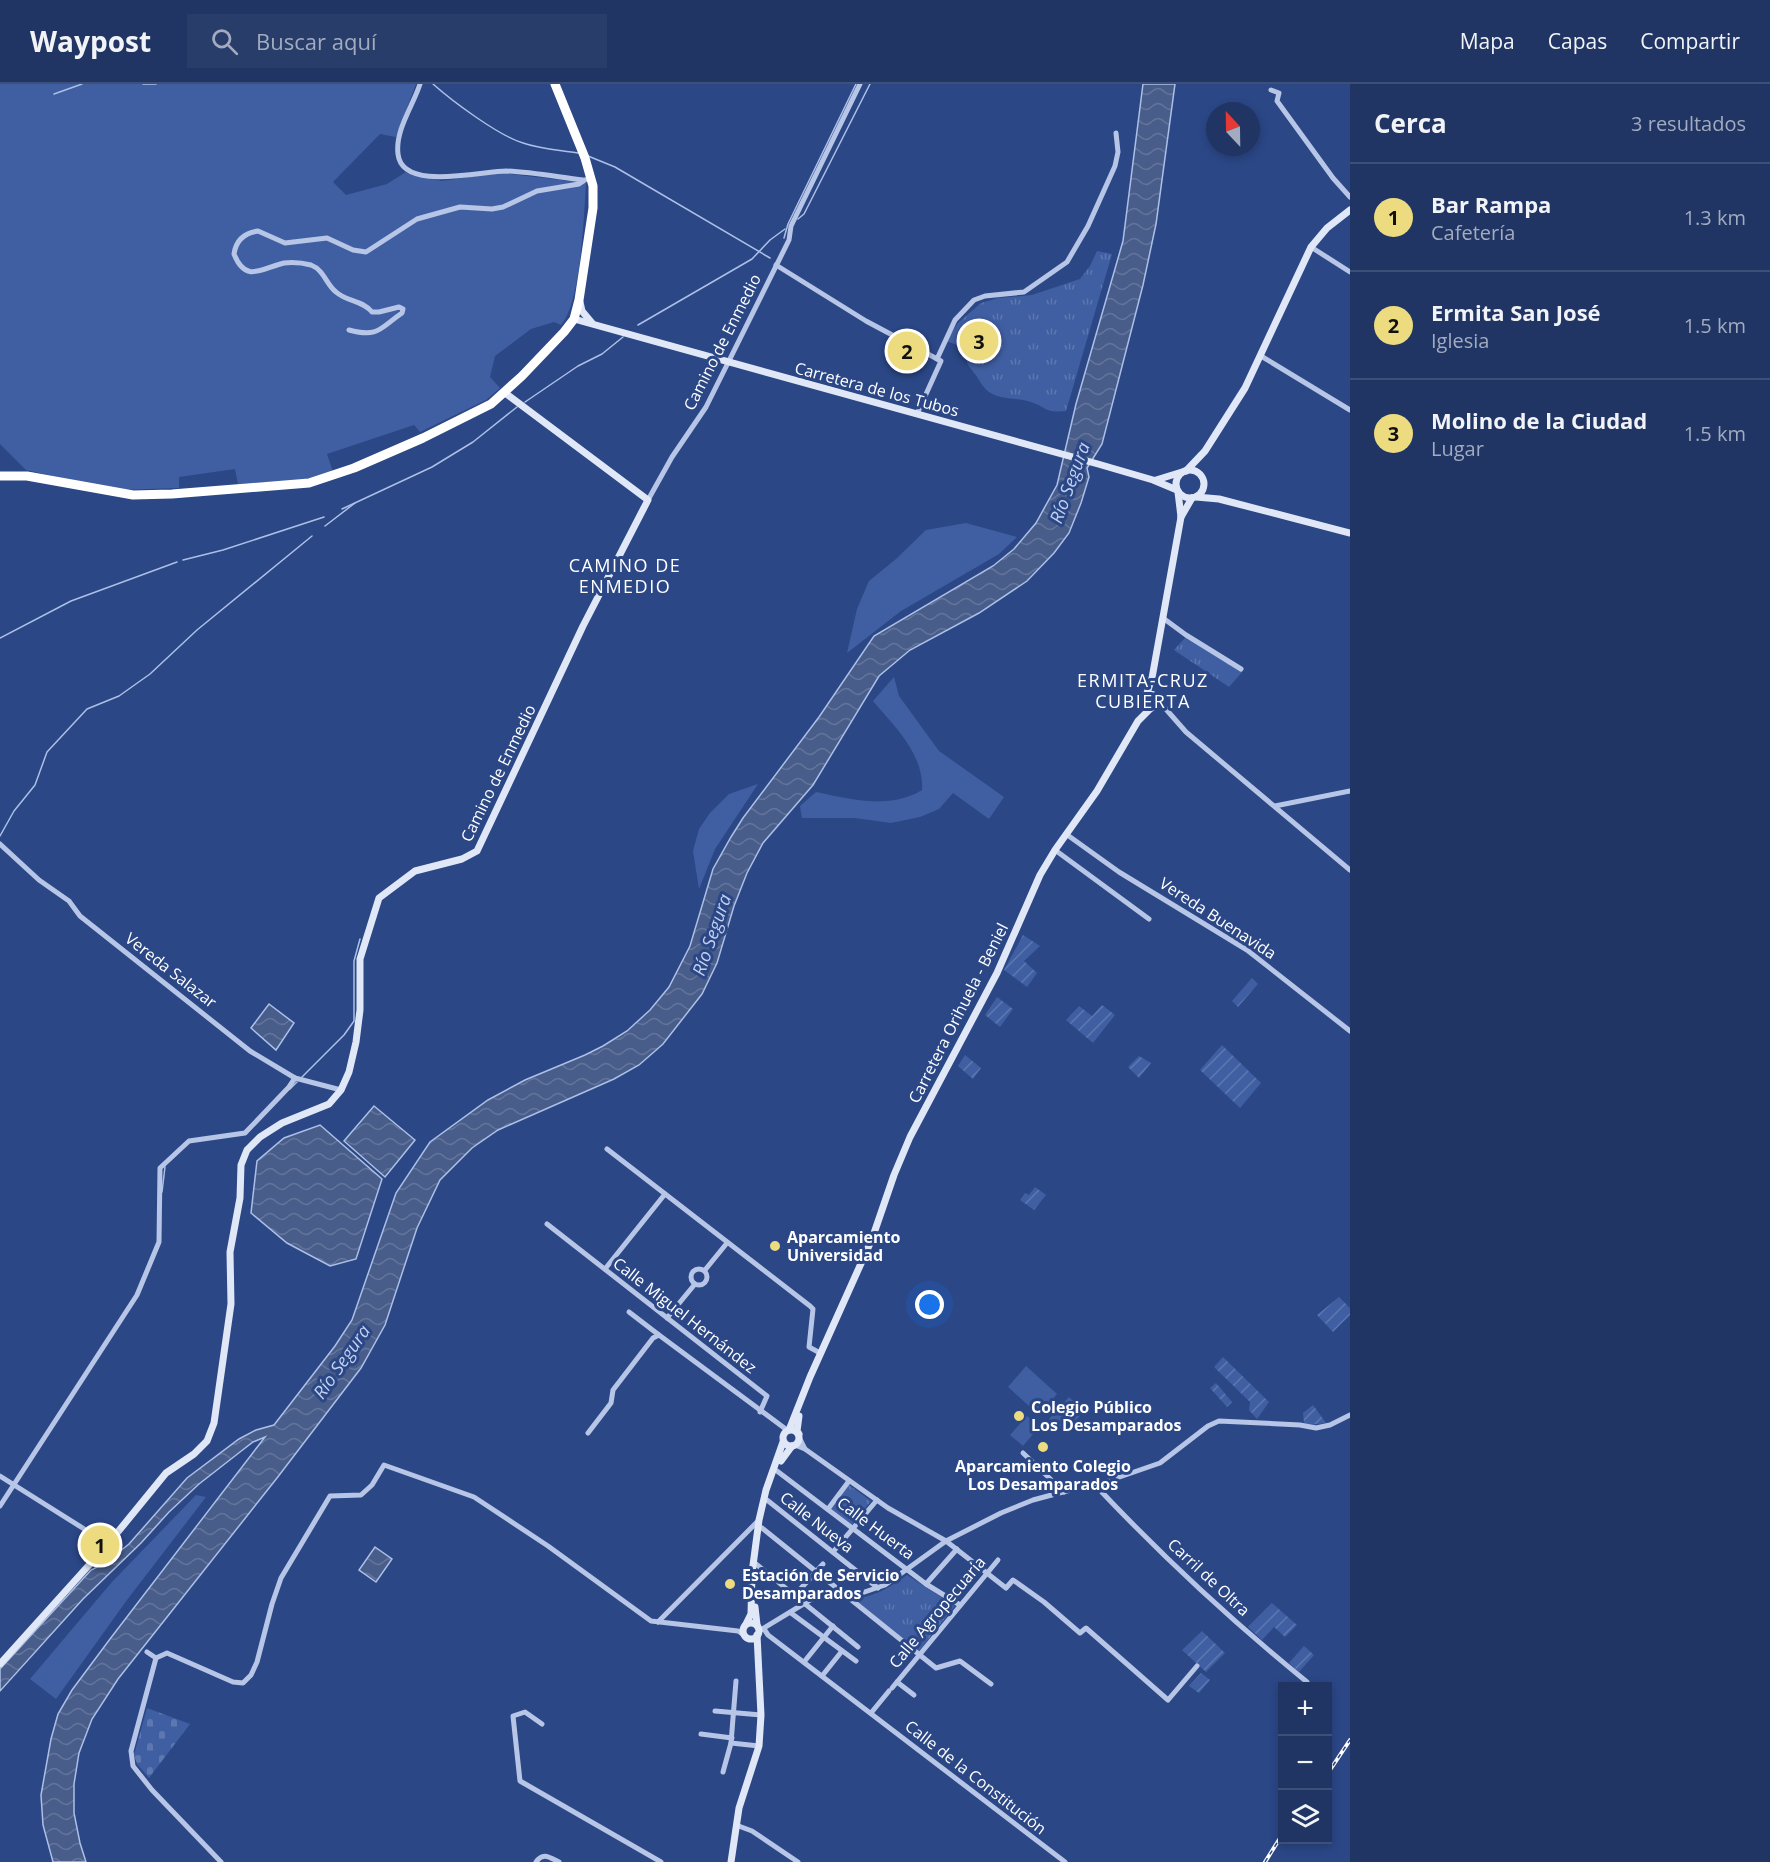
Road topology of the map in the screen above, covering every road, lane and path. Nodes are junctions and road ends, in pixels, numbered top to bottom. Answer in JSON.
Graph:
{"nodes":[{"id":1,"x":420,"y":84,"type":"edge"},
{"id":2,"x":555,"y":84,"type":"edge"},
{"id":3,"x":860,"y":84,"type":"edge"},
{"id":4,"x":1277,"y":84,"type":"edge"},
{"id":5,"x":1116,"y":133,"type":"dead end"},
{"id":6,"x":589,"y":181,"type":"junction"},
{"id":7,"x":1350,"y":197,"type":"edge"},
{"id":8,"x":1350,"y":210,"type":"edge"},
{"id":9,"x":1311,"y":248,"type":"junction"},
{"id":10,"x":776,"y":265,"type":"junction"},
{"id":11,"x":1350,"y":272,"type":"edge"},
{"id":12,"x":579,"y":300,"type":"junction"},
{"id":13,"x":574,"y":319,"type":"junction"},
{"id":14,"x":594,"y":325,"type":"junction"},
{"id":15,"x":349,"y":330,"type":"dead end"},
{"id":16,"x":564,"y":332,"type":"junction"},
{"id":17,"x":1261,"y":356,"type":"junction"},
{"id":18,"x":937,"y":359,"type":"junction"},
{"id":19,"x":729,"y":363,"type":"junction"},
{"id":20,"x":505,"y":393,"type":"junction"},
{"id":21,"x":1350,"y":410,"type":"edge"},
{"id":22,"x":917,"y":414,"type":"junction"},
{"id":23,"x":1205,"y":451,"type":"junction"},
{"id":24,"x":1185,"y":471,"type":"junction"},
{"id":25,"x":0,"y":476,"type":"edge"},
{"id":26,"x":1202,"y":477,"type":"junction"},
{"id":27,"x":1153,"y":480,"type":"junction"},
{"id":28,"x":1203,"y":487,"type":"junction"},
{"id":29,"x":1177,"y":491,"type":"junction"},
{"id":30,"x":1194,"y":497,"type":"junction"},
{"id":31,"x":1219,"y":499,"type":"junction"},
{"id":32,"x":648,"y":500,"type":"junction"},
{"id":33,"x":1181,"y":518,"type":"junction"},
{"id":34,"x":1350,"y":533,"type":"edge"},
{"id":35,"x":1163,"y":618,"type":"junction"},
{"id":36,"x":1241,"y":669,"type":"dead end"},
{"id":37,"x":1152,"y":678,"type":"junction"},
{"id":38,"x":1156,"y":698,"type":"junction"},
{"id":39,"x":1144,"y":700,"type":"junction"},
{"id":40,"x":1152,"y":708,"type":"junction"},
{"id":41,"x":1165,"y":710,"type":"junction"},
{"id":42,"x":1138,"y":721,"type":"junction"},
{"id":43,"x":1350,"y":791,"type":"edge"},
{"id":44,"x":1275,"y":806,"type":"junction"},
{"id":45,"x":1066,"y":834,"type":"junction"},
{"id":46,"x":0,"y":844,"type":"edge"},
{"id":47,"x":1055,"y":850,"type":"junction"},
{"id":48,"x":1350,"y":870,"type":"edge"},
{"id":49,"x":1149,"y":919,"type":"dead end"},
{"id":50,"x":1350,"y":1031,"type":"edge"},
{"id":51,"x":295,"y":1078,"type":"junction"},
{"id":52,"x":341,"y":1090,"type":"junction"},
{"id":53,"x":607,"y":1149,"type":"dead end"},
{"id":54,"x":665,"y":1194,"type":"junction"},
{"id":55,"x":547,"y":1224,"type":"dead end"},
{"id":56,"x":727,"y":1243,"type":"junction"},
{"id":57,"x":860,"y":1266,"type":"junction"},
{"id":58,"x":606,"y":1269,"type":"junction"},
{"id":59,"x":705,"y":1270,"type":"junction"},
{"id":60,"x":695,"y":1284,"type":"junction"},
{"id":61,"x":629,"y":1312,"type":"dead end"},
{"id":62,"x":667,"y":1318,"type":"junction"},
{"id":63,"x":659,"y":1335,"type":"junction"},
{"id":64,"x":820,"y":1353,"type":"junction"},
{"id":65,"x":760,"y":1412,"type":"junction"},
{"id":66,"x":1350,"y":1415,"type":"edge"},
{"id":67,"x":788,"y":1430,"type":"junction"},
{"id":68,"x":588,"y":1432,"type":"dead end"},
{"id":69,"x":796,"y":1441,"type":"junction"},
{"id":70,"x":783,"y":1442,"type":"junction"},
{"id":71,"x":1023,"y":1453,"type":"dead end"},
{"id":72,"x":777,"y":1471,"type":"junction"},
{"id":73,"x":0,"y":1476,"type":"edge"},
{"id":74,"x":849,"y":1481,"type":"junction"},
{"id":75,"x":14,"y":1485,"type":"junction"},
{"id":76,"x":1097,"y":1486,"type":"junction"},
{"id":77,"x":1064,"y":1492,"type":"junction"},
{"id":78,"x":767,"y":1500,"type":"junction"},
{"id":79,"x":877,"y":1500,"type":"junction"},
{"id":80,"x":0,"y":1506,"type":"edge"},
{"id":81,"x":828,"y":1509,"type":"junction"},
{"id":82,"x":759,"y":1520,"type":"junction"},
{"id":83,"x":853,"y":1527,"type":"junction"},
{"id":84,"x":749,"y":1529,"type":"junction"},
{"id":85,"x":760,"y":1531,"type":"junction"},
{"id":86,"x":946,"y":1541,"type":"junction"},
{"id":87,"x":108,"y":1544,"type":"junction"},
{"id":88,"x":957,"y":1549,"type":"junction"},
{"id":89,"x":834,"y":1552,"type":"junction"},
{"id":90,"x":998,"y":1560,"type":"dead end"},
{"id":91,"x":756,"y":1564,"type":"junction"},
{"id":92,"x":823,"y":1564,"type":"dead end"},
{"id":93,"x":817,"y":1570,"type":"junction"},
{"id":94,"x":908,"y":1570,"type":"junction"},
{"id":95,"x":986,"y":1573,"type":"junction"},
{"id":96,"x":926,"y":1584,"type":"junction"},
{"id":97,"x":878,"y":1588,"type":"junction"},
{"id":98,"x":794,"y":1596,"type":"junction"},
{"id":99,"x":850,"y":1597,"type":"junction"},
{"id":100,"x":804,"y":1605,"type":"junction"},
{"id":101,"x":960,"y":1605,"type":"junction"},
{"id":102,"x":791,"y":1613,"type":"junction"},
{"id":103,"x":658,"y":1622,"type":"junction"},
{"id":104,"x":745,"y":1625,"type":"junction"},
{"id":105,"x":833,"y":1626,"type":"junction"},
{"id":106,"x":759,"y":1630,"type":"junction"},
{"id":107,"x":743,"y":1635,"type":"junction"},
{"id":108,"x":824,"y":1638,"type":"junction"},
{"id":109,"x":858,"y":1647,"type":"dead end"},
{"id":110,"x":842,"y":1651,"type":"junction"},
{"id":111,"x":147,"y":1652,"type":"dead end"},
{"id":112,"x":757,"y":1655,"type":"junction"},
{"id":113,"x":919,"y":1656,"type":"junction"},
{"id":114,"x":156,"y":1658,"type":"junction"},
{"id":115,"x":856,"y":1661,"type":"dead end"},
{"id":116,"x":804,"y":1662,"type":"junction"},
{"id":117,"x":0,"y":1664,"type":"edge"},
{"id":118,"x":1197,"y":1666,"type":"dead end"},
{"id":119,"x":822,"y":1676,"type":"junction"},
{"id":120,"x":736,"y":1681,"type":"dead end"},
{"id":121,"x":897,"y":1682,"type":"junction"},
{"id":122,"x":1307,"y":1682,"type":"dead end"},
{"id":123,"x":991,"y":1684,"type":"dead end"},
{"id":124,"x":914,"y":1695,"type":"dead end"},
{"id":125,"x":715,"y":1711,"type":"dead end"},
{"id":126,"x":734,"y":1713,"type":"junction"},
{"id":127,"x":871,"y":1713,"type":"junction"},
{"id":128,"x":761,"y":1715,"type":"junction"},
{"id":129,"x":542,"y":1724,"type":"dead end"},
{"id":130,"x":700,"y":1734,"type":"dead end"},
{"id":131,"x":731,"y":1740,"type":"junction"},
{"id":132,"x":759,"y":1746,"type":"junction"},
{"id":133,"x":723,"y":1772,"type":"dead end"},
{"id":134,"x":736,"y":1824,"type":"junction"},
{"id":135,"x":221,"y":1862,"type":"edge"},
{"id":136,"x":536,"y":1862,"type":"edge"},
{"id":137,"x":559,"y":1862,"type":"edge"},
{"id":138,"x":661,"y":1862,"type":"edge"},
{"id":139,"x":731,"y":1862,"type":"edge"},
{"id":140,"x":798,"y":1862,"type":"edge"},
{"id":141,"x":1065,"y":1862,"type":"edge"}],
"edges":[{"from":1,"to":6,"type":"street"},
{"from":2,"to":6,"type":"highway"},
{"from":3,"to":10,"type":"street","name":"Camino de Enmedio"},
{"from":4,"to":7,"type":"street"},
{"from":5,"to":18,"type":"street"},
{"from":6,"to":12,"type":"highway"},
{"from":6,"to":15,"type":"street"},
{"from":8,"to":9,"type":"main road"},
{"from":9,"to":11,"type":"street"},
{"from":9,"to":17,"type":"main road"},
{"from":10,"to":18,"type":"street"},
{"from":10,"to":19,"type":"street","name":"Camino de Enmedio"},
{"from":12,"to":13,"type":"highway"},
{"from":12,"to":14,"type":"main road"},
{"from":13,"to":14,"type":"main road","name":"Carretera de los Tubos"},
{"from":13,"to":16,"type":"highway"},
{"from":14,"to":16,"type":"main road","name":"Carretera de los Tubos"},
{"from":14,"to":19,"type":"main road","name":"Carretera de los Tubos"},
{"from":16,"to":20,"type":"highway"},
{"from":17,"to":21,"type":"street"},
{"from":17,"to":23,"type":"main road"},
{"from":18,"to":22,"type":"street"},
{"from":19,"to":22,"type":"main road","name":"Carretera de los Tubos"},
{"from":19,"to":32,"type":"street","name":"Camino de Enmedio"},
{"from":20,"to":25,"type":"highway"},
{"from":20,"to":32,"type":"main road"},
{"from":22,"to":27,"type":"main road","name":"Carretera de los Tubos"},
{"from":23,"to":24,"type":"main road"},
{"from":23,"to":26,"type":"main road"},
{"from":24,"to":26,"type":"main road"},
{"from":24,"to":27,"type":"main road"},
{"from":24,"to":29,"type":"main road"},
{"from":26,"to":28,"type":"main road"},
{"from":27,"to":29,"type":"main road","name":"Carretera de los Tubos"},
{"from":28,"to":30,"type":"main road"},
{"from":28,"to":31,"type":"main road"},
{"from":29,"to":30,"type":"main road"},
{"from":29,"to":33,"type":"main road","name":"Carretera Orihuela - Beniel"},
{"from":30,"to":31,"type":"main road"},
{"from":30,"to":33,"type":"main road","name":"Carretera Orihuela - Beniel"},
{"from":31,"to":34,"type":"main road"},
{"from":32,"to":52,"type":"main road","name":"Camino de Enmedio"},
{"from":33,"to":35,"type":"main road","name":"Carretera Orihuela - Beniel"},
{"from":35,"to":36,"type":"street"},
{"from":35,"to":37,"type":"main road","name":"Carretera Orihuela - Beniel"},
{"from":37,"to":38,"type":"main road","name":"Carretera Orihuela - Beniel"},
{"from":37,"to":39,"type":"main road","name":"Carretera Orihuela - Beniel"},
{"from":38,"to":39,"type":"main road"},
{"from":38,"to":40,"type":"main road"},
{"from":38,"to":41,"type":"street"},
{"from":39,"to":40,"type":"main road"},
{"from":39,"to":42,"type":"main road","name":"Carretera Orihuela - Beniel"},
{"from":40,"to":41,"type":"street"},
{"from":40,"to":42,"type":"main road","name":"Carretera Orihuela - Beniel"},
{"from":41,"to":44,"type":"street"},
{"from":42,"to":45,"type":"main road","name":"Carretera Orihuela - Beniel"},
{"from":43,"to":44,"type":"street"},
{"from":44,"to":48,"type":"street"},
{"from":45,"to":47,"type":"main road","name":"Carretera Orihuela - Beniel"},
{"from":45,"to":50,"type":"street","name":"Vereda Buenavida"},
{"from":46,"to":51,"type":"street","name":"Vereda Salazar"},
{"from":47,"to":49,"type":"street"},
{"from":47,"to":57,"type":"main road","name":"Carretera Orihuela - Beniel"},
{"from":51,"to":52,"type":"street","name":"Vereda Salazar"},
{"from":51,"to":75,"type":"street"},
{"from":52,"to":87,"type":"main road","name":"Camino de Enmedio"},
{"from":53,"to":54,"type":"street"},
{"from":54,"to":56,"type":"street"},
{"from":54,"to":58,"type":"street"},
{"from":55,"to":58,"type":"street","name":"Calle Miguel Hernández"},
{"from":56,"to":59,"type":"street"},
{"from":56,"to":64,"type":"street"},
{"from":57,"to":64,"type":"main road","name":"Carretera Orihuela - Beniel"},
{"from":57,"to":69,"type":"main road","name":"Carretera Orihuela - Beniel"},
{"from":58,"to":62,"type":"street","name":"Calle Miguel Hernández"},
{"from":59,"to":60,"type":"street"},
{"from":59,"to":60,"type":"street"},
{"from":60,"to":62,"type":"street"},
{"from":61,"to":63,"type":"street"},
{"from":62,"to":65,"type":"street","name":"Calle Miguel Hernández"},
{"from":63,"to":65,"type":"street"},
{"from":63,"to":68,"type":"street"},
{"from":64,"to":67,"type":"main road","name":"Carretera Orihuela - Beniel"},
{"from":65,"to":67,"type":"street"},
{"from":66,"to":76,"type":"street"},
{"from":67,"to":69,"type":"main road"},
{"from":67,"to":70,"type":"main road"},
{"from":69,"to":70,"type":"main road"},
{"from":69,"to":72,"type":"main road","name":"Carretera Orihuela - Beniel"},
{"from":69,"to":74,"type":"street"},
{"from":70,"to":82,"type":"main road","name":"Carretera Orihuela - Beniel"},
{"from":71,"to":77,"type":"street"},
{"from":72,"to":78,"type":"main road","name":"Carretera Orihuela - Beniel"},
{"from":72,"to":81,"type":"street","name":"Calle Huerta"},
{"from":73,"to":75,"type":"street"},
{"from":74,"to":79,"type":"street"},
{"from":74,"to":81,"type":"street"},
{"from":75,"to":80,"type":"street"},
{"from":75,"to":87,"type":"street"},
{"from":76,"to":77,"type":"street"},
{"from":76,"to":122,"type":"street","name":"Carril de Oltra"},
{"from":77,"to":86,"type":"street"},
{"from":78,"to":85,"type":"main road","name":"Carretera Orihuela - Beniel"},
{"from":78,"to":89,"type":"street","name":"Calle Nueva"},
{"from":79,"to":83,"type":"street"},
{"from":79,"to":86,"type":"street"},
{"from":81,"to":83,"type":"street","name":"Calle Huerta"},
{"from":82,"to":84,"type":"street"},
{"from":82,"to":85,"type":"main road","name":"Carretera Orihuela - Beniel"},
{"from":83,"to":89,"type":"street"},
{"from":83,"to":94,"type":"street","name":"Calle Huerta"},
{"from":84,"to":85,"type":"street"},
{"from":84,"to":103,"type":"street"},
{"from":85,"to":91,"type":"main road","name":"Carretera Orihuela - Beniel"},
{"from":85,"to":93,"type":"street"},
{"from":85,"to":104,"type":"main road","name":"Carretera Orihuela - Beniel"},
{"from":86,"to":88,"type":"street"},
{"from":86,"to":94,"type":"street"},
{"from":87,"to":117,"type":"main road","name":"Camino de Enmedio"},
{"from":88,"to":95,"type":"street"},
{"from":88,"to":96,"type":"street"},
{"from":89,"to":97,"type":"street","name":"Calle Nueva"},
{"from":90,"to":95,"type":"street","name":"Calle Agropecuaria"},
{"from":91,"to":98,"type":"street"},
{"from":91,"to":106,"type":"main road","name":"Carretera Orihuela - Beniel"},
{"from":92,"to":93,"type":"street"},
{"from":93,"to":98,"type":"street"},
{"from":93,"to":99,"type":"street"},
{"from":94,"to":96,"type":"street","name":"Calle Huerta"},
{"from":94,"to":97,"type":"street"},
{"from":95,"to":101,"type":"street","name":"Calle Agropecuaria"},
{"from":95,"to":118,"type":"street"},
{"from":96,"to":101,"type":"street","name":"Calle Huerta"},
{"from":97,"to":99,"type":"street"},
{"from":98,"to":100,"type":"street"},
{"from":99,"to":100,"type":"street"},
{"from":99,"to":113,"type":"street"},
{"from":100,"to":102,"type":"street"},
{"from":100,"to":105,"type":"street"},
{"from":101,"to":113,"type":"street","name":"Calle Agropecuaria"},
{"from":102,"to":106,"type":"street"},
{"from":102,"to":108,"type":"street"},
{"from":103,"to":107,"type":"street"},
{"from":103,"to":114,"type":"street"},
{"from":104,"to":106,"type":"main road"},
{"from":104,"to":107,"type":"main road"},
{"from":105,"to":108,"type":"street"},
{"from":105,"to":109,"type":"street"},
{"from":106,"to":107,"type":"main road"},
{"from":106,"to":112,"type":"main road","name":"Carretera Orihuela - Beniel"},
{"from":106,"to":116,"type":"street","name":"Calle de la Constitución"},
{"from":107,"to":112,"type":"main road","name":"Carretera Orihuela - Beniel"},
{"from":108,"to":110,"type":"street"},
{"from":108,"to":116,"type":"street"},
{"from":110,"to":115,"type":"street"},
{"from":110,"to":119,"type":"street"},
{"from":111,"to":114,"type":"street"},
{"from":112,"to":128,"type":"main road","name":"Carretera Orihuela - Beniel"},
{"from":113,"to":121,"type":"street","name":"Calle Agropecuaria"},
{"from":113,"to":123,"type":"street"},
{"from":114,"to":135,"type":"street"},
{"from":116,"to":119,"type":"street","name":"Calle de la Constitución"},
{"from":119,"to":127,"type":"street","name":"Calle de la Constitución"},
{"from":120,"to":126,"type":"street"},
{"from":121,"to":124,"type":"street","name":"Calle Agropecuaria"},
{"from":121,"to":127,"type":"street","name":"Calle Agropecuaria"},
{"from":125,"to":126,"type":"street"},
{"from":126,"to":128,"type":"street"},
{"from":126,"to":131,"type":"street"},
{"from":127,"to":141,"type":"street","name":"Calle de la Constitución"},
{"from":128,"to":132,"type":"main road","name":"Carretera Orihuela - Beniel"},
{"from":129,"to":138,"type":"street"},
{"from":130,"to":131,"type":"street"},
{"from":131,"to":132,"type":"street"},
{"from":131,"to":133,"type":"street"},
{"from":132,"to":134,"type":"main road","name":"Carretera Orihuela - Beniel"},
{"from":134,"to":139,"type":"main road","name":"Carretera Orihuela - Beniel"},
{"from":134,"to":140,"type":"street"},
{"from":136,"to":137,"type":"street"}]}
